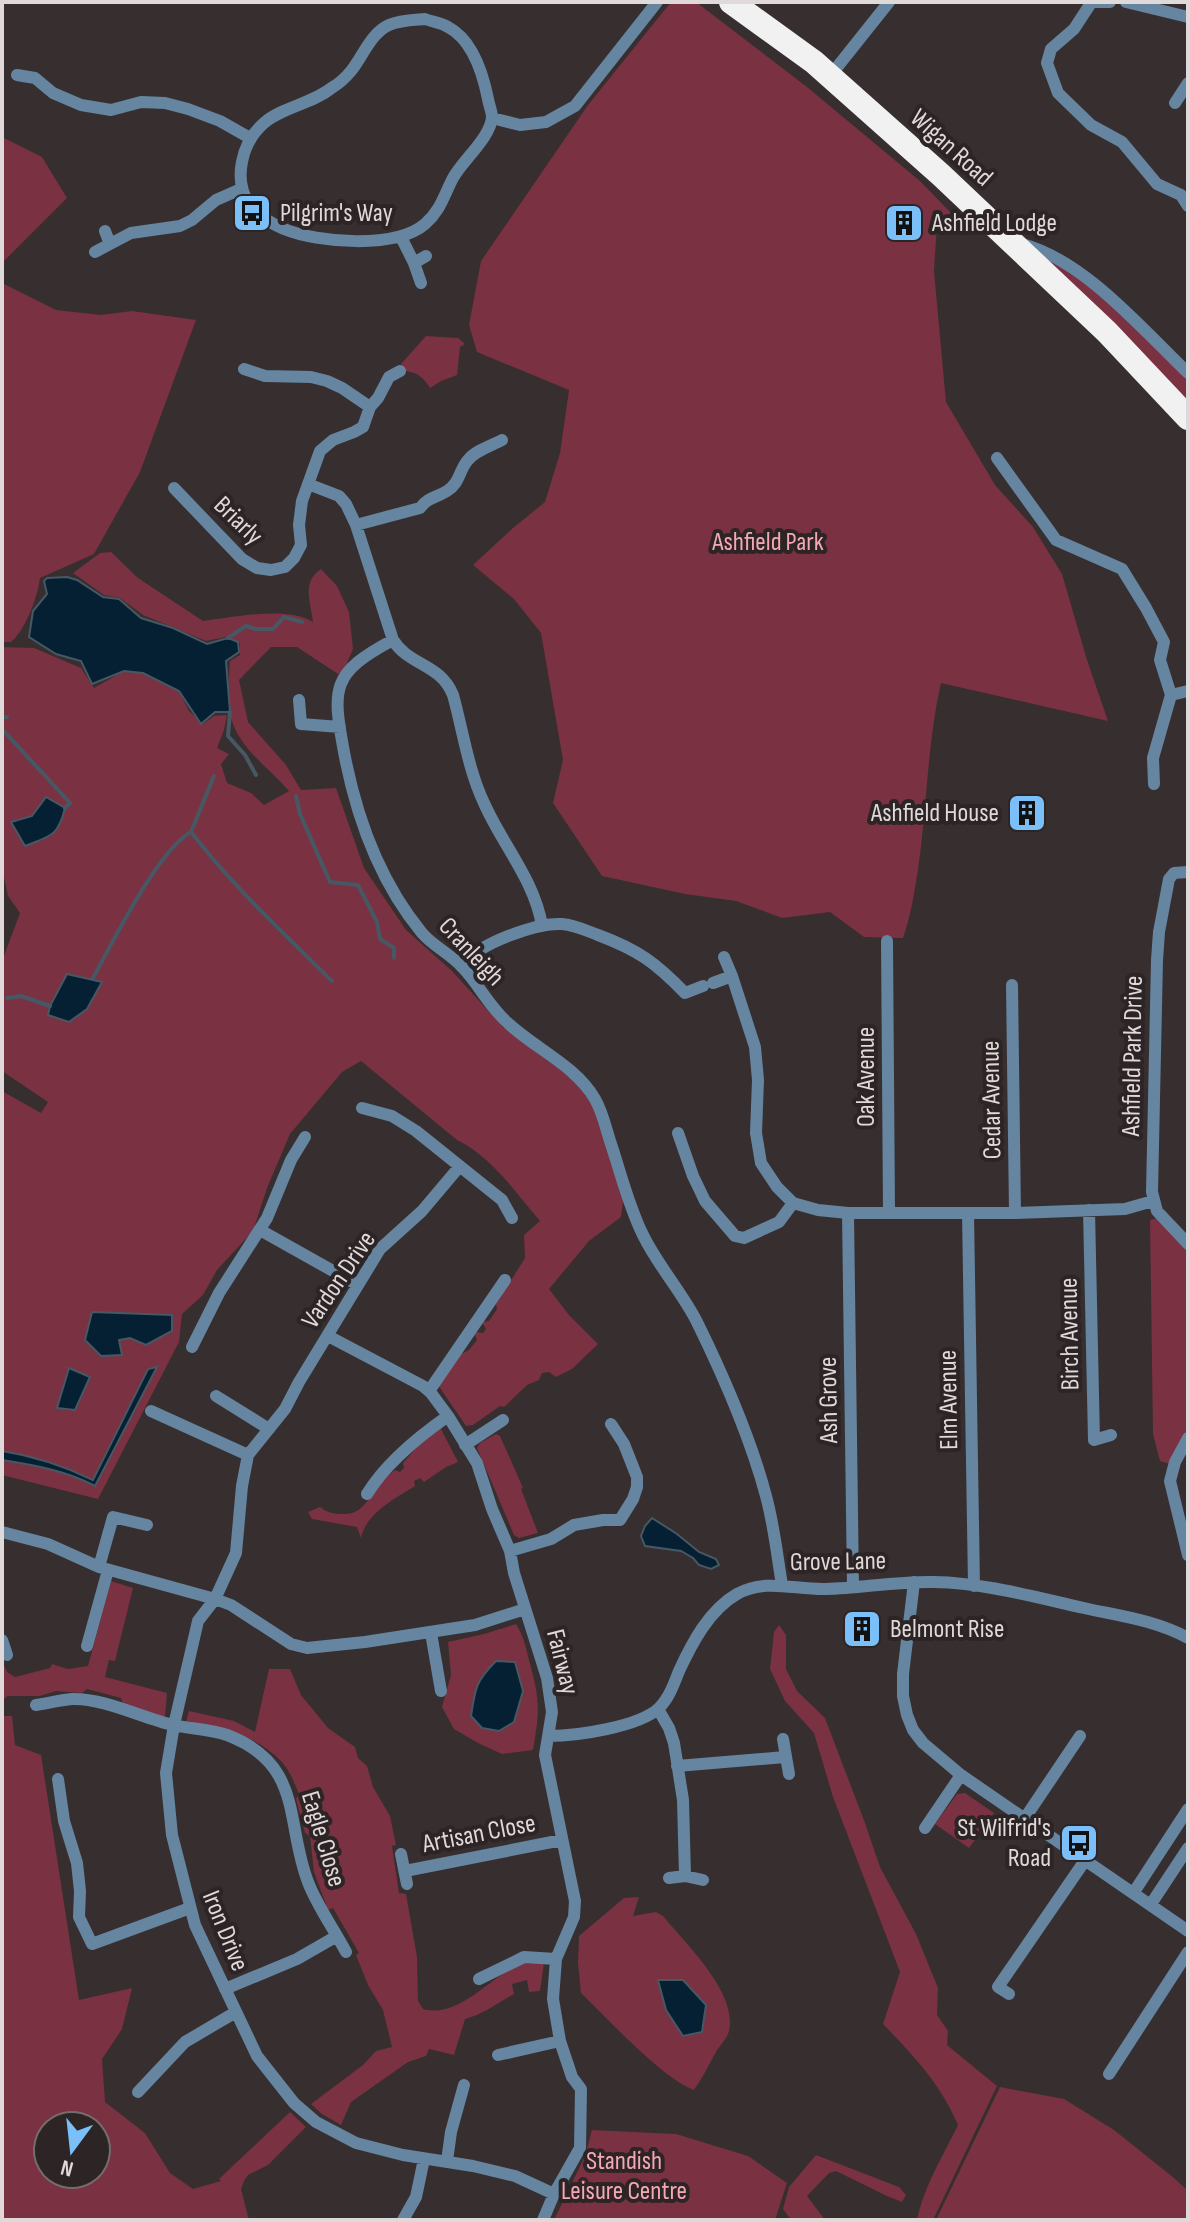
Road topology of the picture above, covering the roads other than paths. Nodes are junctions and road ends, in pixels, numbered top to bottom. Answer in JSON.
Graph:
{"nodes":[{"id":1,"x":657,"y":2,"type":"edge"},
{"id":2,"x":731,"y":2,"type":"edge"},
{"id":3,"x":889,"y":2,"type":"edge"},
{"id":4,"x":1090,"y":2,"type":"edge"},
{"id":5,"x":1110,"y":2,"type":"edge"},
{"id":6,"x":1126,"y":2,"type":"edge"},
{"id":7,"x":1188,"y":17,"type":"edge"},
{"id":8,"x":43,"y":67,"type":"dead end"},
{"id":9,"x":17,"y":75,"type":"dead end"},
{"id":10,"x":830,"y":76,"type":"junction"},
{"id":11,"x":35,"y":78,"type":"junction"},
{"id":12,"x":1188,"y":83,"type":"edge"},
{"id":13,"x":1175,"y":103,"type":"dead end"},
{"id":14,"x":492,"y":118,"type":"junction"},
{"id":15,"x":250,"y":138,"type":"junction"},
{"id":16,"x":241,"y":189,"type":"junction"},
{"id":17,"x":1188,"y":206,"type":"edge"},
{"id":18,"x":105,"y":231,"type":"dead end"},
{"id":19,"x":401,"y":237,"type":"junction"},
{"id":20,"x":1012,"y":242,"type":"junction"},
{"id":21,"x":110,"y":244,"type":"junction"},
{"id":22,"x":95,"y":252,"type":"dead end"},
{"id":23,"x":426,"y":256,"type":"dead end"},
{"id":24,"x":414,"y":263,"type":"junction"},
{"id":25,"x":421,"y":283,"type":"dead end"},
{"id":26,"x":244,"y":369,"type":"dead end"},
{"id":27,"x":391,"y":373,"type":"dead end"},
{"id":28,"x":1188,"y":373,"type":"edge"},
{"id":29,"x":370,"y":407,"type":"junction"},
{"id":30,"x":1188,"y":418,"type":"edge"},
{"id":31,"x":502,"y":440,"type":"dead end"},
{"id":32,"x":997,"y":458,"type":"dead end"},
{"id":33,"x":308,"y":484,"type":"junction"},
{"id":34,"x":174,"y":488,"type":"dead end"},
{"id":35,"x":356,"y":525,"type":"junction"},
{"id":36,"x":393,"y":640,"type":"junction"},
{"id":37,"x":1188,"y":691,"type":"edge"},
{"id":38,"x":1171,"y":695,"type":"junction"},
{"id":39,"x":299,"y":700,"type":"dead end"},
{"id":40,"x":340,"y":727,"type":"junction"},
{"id":41,"x":1154,"y":784,"type":"dead end"},
{"id":42,"x":1188,"y":872,"type":"edge"},
{"id":43,"x":542,"y":926,"type":"junction"},
{"id":44,"x":887,"y":941,"type":"dead end"},
{"id":45,"x":724,"y":957,"type":"dead end"},
{"id":46,"x":461,"y":965,"type":"junction"},
{"id":47,"x":732,"y":976,"type":"junction"},
{"id":48,"x":1012,"y":985,"type":"dead end"},
{"id":49,"x":362,"y":1108,"type":"dead end"},
{"id":50,"x":678,"y":1133,"type":"dead end"},
{"id":51,"x":305,"y":1137,"type":"dead end"},
{"id":52,"x":460,"y":1166,"type":"junction"},
{"id":53,"x":1153,"y":1201,"type":"junction"},
{"id":54,"x":793,"y":1203,"type":"junction"},
{"id":55,"x":1089,"y":1210,"type":"junction"},
{"id":56,"x":889,"y":1211,"type":"junction"},
{"id":57,"x":848,"y":1213,"type":"junction"},
{"id":58,"x":968,"y":1213,"type":"junction"},
{"id":59,"x":1015,"y":1213,"type":"junction"},
{"id":60,"x":512,"y":1218,"type":"dead end"},
{"id":61,"x":260,"y":1230,"type":"junction"},
{"id":62,"x":1188,"y":1244,"type":"edge"},
{"id":63,"x":505,"y":1280,"type":"dead end"},
{"id":64,"x":358,"y":1285,"type":"junction"},
{"id":65,"x":328,"y":1336,"type":"junction"},
{"id":66,"x":192,"y":1347,"type":"dead end"},
{"id":67,"x":429,"y":1391,"type":"junction"},
{"id":68,"x":216,"y":1396,"type":"dead end"},
{"id":69,"x":151,"y":1411,"type":"dead end"},
{"id":70,"x":448,"y":1416,"type":"junction"},
{"id":71,"x":503,"y":1420,"type":"dead end"},
{"id":72,"x":611,"y":1424,"type":"dead end"},
{"id":73,"x":269,"y":1429,"type":"junction"},
{"id":74,"x":1111,"y":1435,"type":"dead end"},
{"id":75,"x":1188,"y":1438,"type":"edge"},
{"id":76,"x":465,"y":1445,"type":"junction"},
{"id":77,"x":248,"y":1455,"type":"junction"},
{"id":78,"x":367,"y":1494,"type":"dead end"},
{"id":79,"x":147,"y":1525,"type":"dead end"},
{"id":80,"x":2,"y":1532,"type":"edge"},
{"id":81,"x":510,"y":1551,"type":"junction"},
{"id":82,"x":1188,"y":1555,"type":"edge"},
{"id":83,"x":103,"y":1568,"type":"junction"},
{"id":84,"x":914,"y":1582,"type":"junction"},
{"id":85,"x":782,"y":1585,"type":"junction"},
{"id":86,"x":974,"y":1586,"type":"junction"},
{"id":87,"x":853,"y":1587,"type":"junction"},
{"id":88,"x":215,"y":1599,"type":"junction"},
{"id":89,"x":525,"y":1609,"type":"junction"},
{"id":90,"x":431,"y":1633,"type":"junction"},
{"id":91,"x":1188,"y":1638,"type":"edge"},
{"id":92,"x":2,"y":1640,"type":"edge"},
{"id":93,"x":87,"y":1646,"type":"dead end"},
{"id":94,"x":7,"y":1655,"type":"dead end"},
{"id":95,"x":441,"y":1691,"type":"dead end"},
{"id":96,"x":36,"y":1705,"type":"dead end"},
{"id":97,"x":658,"y":1709,"type":"junction"},
{"id":98,"x":174,"y":1725,"type":"junction"},
{"id":99,"x":549,"y":1736,"type":"junction"},
{"id":100,"x":1080,"y":1736,"type":"dead end"},
{"id":101,"x":783,"y":1739,"type":"dead end"},
{"id":102,"x":785,"y":1757,"type":"junction"},
{"id":103,"x":677,"y":1766,"type":"junction"},
{"id":104,"x":789,"y":1774,"type":"dead end"},
{"id":105,"x":961,"y":1775,"type":"junction"},
{"id":106,"x":58,"y":1779,"type":"dead end"},
{"id":107,"x":1188,"y":1809,"type":"edge"},
{"id":108,"x":1025,"y":1818,"type":"junction"},
{"id":109,"x":925,"y":1828,"type":"dead end"},
{"id":110,"x":1175,"y":1828,"type":"junction"},
{"id":111,"x":1188,"y":1837,"type":"edge"},
{"id":112,"x":562,"y":1840,"type":"junction"},
{"id":113,"x":1188,"y":1848,"type":"edge"},
{"id":114,"x":401,"y":1854,"type":"dead end"},
{"id":115,"x":1086,"y":1859,"type":"junction"},
{"id":116,"x":405,"y":1871,"type":"junction"},
{"id":117,"x":685,"y":1876,"type":"junction"},
{"id":118,"x":669,"y":1878,"type":"dead end"},
{"id":119,"x":703,"y":1880,"type":"dead end"},
{"id":120,"x":407,"y":1884,"type":"dead end"},
{"id":121,"x":1134,"y":1892,"type":"junction"},
{"id":122,"x":1151,"y":1904,"type":"junction"},
{"id":123,"x":190,"y":1908,"type":"junction"},
{"id":124,"x":1188,"y":1931,"type":"edge"},
{"id":125,"x":337,"y":1936,"type":"junction"},
{"id":126,"x":346,"y":1952,"type":"dead end"},
{"id":127,"x":1188,"y":1952,"type":"edge"},
{"id":128,"x":556,"y":1959,"type":"junction"},
{"id":129,"x":479,"y":1979,"type":"dead end"},
{"id":130,"x":225,"y":1989,"type":"junction"},
{"id":131,"x":1009,"y":1994,"type":"dead end"},
{"id":132,"x":236,"y":2012,"type":"junction"},
{"id":133,"x":560,"y":2041,"type":"junction"},
{"id":134,"x":498,"y":2055,"type":"dead end"},
{"id":135,"x":1109,"y":2074,"type":"dead end"},
{"id":136,"x":464,"y":2085,"type":"dead end"},
{"id":137,"x":138,"y":2092,"type":"dead end"},
{"id":138,"x":424,"y":2159,"type":"junction"},
{"id":139,"x":447,"y":2161,"type":"junction"},
{"id":140,"x":554,"y":2194,"type":"junction"},
{"id":141,"x":403,"y":2220,"type":"edge"},
{"id":142,"x":543,"y":2220,"type":"edge"}],
"edges":[{"from":1,"to":14,"type":"street"},
{"from":2,"to":10,"type":"highway","name":"Wigan Road"},
{"from":3,"to":10,"type":"street"},
{"from":4,"to":5,"type":"street"},
{"from":4,"to":17,"type":"street"},
{"from":6,"to":7,"type":"street"},
{"from":8,"to":11,"type":"street"},
{"from":9,"to":11,"type":"street"},
{"from":10,"to":20,"type":"highway","name":"Wigan Road"},
{"from":11,"to":15,"type":"street"},
{"from":12,"to":13,"type":"street"},
{"from":14,"to":15,"type":"street"},
{"from":14,"to":19,"type":"street"},
{"from":15,"to":16,"type":"street"},
{"from":16,"to":19,"type":"street"},
{"from":16,"to":21,"type":"street"},
{"from":18,"to":21,"type":"street"},
{"from":19,"to":24,"type":"street"},
{"from":20,"to":28,"type":"street"},
{"from":20,"to":30,"type":"highway","name":"Wigan Road"},
{"from":21,"to":22,"type":"street"},
{"from":23,"to":24,"type":"street"},
{"from":24,"to":25,"type":"street"},
{"from":26,"to":29,"type":"street"},
{"from":27,"to":29,"type":"street","name":"Briarly"},
{"from":29,"to":33,"type":"street","name":"Briarly"},
{"from":31,"to":35,"type":"street"},
{"from":32,"to":38,"type":"street"},
{"from":33,"to":34,"type":"street","name":"Briarly"},
{"from":33,"to":35,"type":"street"},
{"from":35,"to":36,"type":"street"},
{"from":36,"to":40,"type":"street","name":"Cranleigh"},
{"from":36,"to":43,"type":"street"},
{"from":37,"to":38,"type":"street"},
{"from":38,"to":41,"type":"street"},
{"from":39,"to":40,"type":"street"},
{"from":40,"to":46,"type":"street","name":"Cranleigh"},
{"from":42,"to":53,"type":"street","name":"Ashfield Park Drive"},
{"from":43,"to":46,"type":"street"},
{"from":43,"to":47,"type":"street"},
{"from":44,"to":56,"type":"street","name":"Oak Avenue"},
{"from":45,"to":47,"type":"street"},
{"from":46,"to":85,"type":"street","name":"Cranleigh"},
{"from":47,"to":54,"type":"street"},
{"from":48,"to":59,"type":"street","name":"Cedar Avenue"},
{"from":49,"to":52,"type":"street"},
{"from":50,"to":54,"type":"street"},
{"from":51,"to":61,"type":"street"},
{"from":52,"to":60,"type":"street"},
{"from":52,"to":64,"type":"street","name":"Vardon Drive"},
{"from":53,"to":55,"type":"street"},
{"from":53,"to":62,"type":"street"},
{"from":54,"to":57,"type":"street"},
{"from":55,"to":59,"type":"street"},
{"from":55,"to":74,"type":"street","name":"Birch Avenue"},
{"from":56,"to":57,"type":"street"},
{"from":56,"to":58,"type":"street"},
{"from":57,"to":87,"type":"street","name":"Ash Grove"},
{"from":58,"to":59,"type":"street"},
{"from":58,"to":86,"type":"street","name":"Elm Avenue"},
{"from":61,"to":64,"type":"street"},
{"from":61,"to":66,"type":"street"},
{"from":63,"to":67,"type":"street"},
{"from":64,"to":65,"type":"street","name":"Vardon Drive"},
{"from":65,"to":67,"type":"street","name":"Fairway"},
{"from":65,"to":73,"type":"street","name":"Vardon Drive"},
{"from":67,"to":70,"type":"street","name":"Fairway"},
{"from":68,"to":73,"type":"street"},
{"from":69,"to":77,"type":"street"},
{"from":70,"to":76,"type":"street","name":"Fairway"},
{"from":70,"to":78,"type":"street"},
{"from":71,"to":76,"type":"street"},
{"from":72,"to":81,"type":"street"},
{"from":73,"to":77,"type":"street","name":"Vardon Drive"},
{"from":75,"to":82,"type":"street"},
{"from":76,"to":81,"type":"street","name":"Fairway"},
{"from":77,"to":88,"type":"street","name":"Vardon Drive"},
{"from":79,"to":83,"type":"street"},
{"from":80,"to":83,"type":"street"},
{"from":81,"to":89,"type":"street","name":"Fairway"},
{"from":83,"to":88,"type":"street"},
{"from":83,"to":93,"type":"street"},
{"from":84,"to":86,"type":"street","name":"Grove Lane"},
{"from":84,"to":87,"type":"street","name":"Grove Lane"},
{"from":84,"to":105,"type":"street"},
{"from":85,"to":87,"type":"street","name":"Grove Lane"},
{"from":85,"to":97,"type":"street","name":"Grove Lane"},
{"from":86,"to":91,"type":"street","name":"Grove Lane"},
{"from":88,"to":90,"type":"street"},
{"from":88,"to":98,"type":"street","name":"Iron Drive"},
{"from":89,"to":90,"type":"street"},
{"from":89,"to":99,"type":"street","name":"Fairway"},
{"from":90,"to":95,"type":"street"},
{"from":92,"to":94,"type":"street"},
{"from":96,"to":98,"type":"street","name":"Eagle Close"},
{"from":97,"to":99,"type":"street"},
{"from":97,"to":103,"type":"street"},
{"from":98,"to":123,"type":"street","name":"Iron Drive"},
{"from":98,"to":125,"type":"street","name":"Eagle Close"},
{"from":99,"to":112,"type":"street","name":"Fairway"},
{"from":100,"to":108,"type":"street"},
{"from":101,"to":102,"type":"street"},
{"from":102,"to":103,"type":"street"},
{"from":102,"to":104,"type":"street"},
{"from":103,"to":117,"type":"street"},
{"from":105,"to":108,"type":"street"},
{"from":105,"to":109,"type":"street"},
{"from":106,"to":123,"type":"street"},
{"from":107,"to":110,"type":"street"},
{"from":108,"to":115,"type":"street"},
{"from":110,"to":111,"type":"street"},
{"from":110,"to":121,"type":"street"},
{"from":112,"to":116,"type":"street","name":"Artisan Close"},
{"from":112,"to":128,"type":"street","name":"Fairway"},
{"from":113,"to":122,"type":"street"},
{"from":114,"to":116,"type":"street","name":"Artisan Close"},
{"from":115,"to":121,"type":"street"},
{"from":115,"to":131,"type":"street"},
{"from":116,"to":120,"type":"street","name":"Artisan Close"},
{"from":117,"to":118,"type":"street"},
{"from":117,"to":119,"type":"street"},
{"from":121,"to":122,"type":"street"},
{"from":122,"to":124,"type":"street"},
{"from":123,"to":130,"type":"street","name":"Iron Drive"},
{"from":125,"to":126,"type":"street","name":"Eagle Close"},
{"from":125,"to":130,"type":"street"},
{"from":127,"to":135,"type":"street"},
{"from":128,"to":129,"type":"street"},
{"from":128,"to":133,"type":"street","name":"Fairway"},
{"from":130,"to":132,"type":"street","name":"Iron Drive"},
{"from":132,"to":137,"type":"street"},
{"from":132,"to":138,"type":"street","name":"Iron Drive"},
{"from":133,"to":134,"type":"street"},
{"from":133,"to":140,"type":"street","name":"Fairway"},
{"from":136,"to":139,"type":"street"},
{"from":138,"to":139,"type":"street","name":"Iron Drive"},
{"from":138,"to":141,"type":"street"},
{"from":139,"to":140,"type":"street","name":"Iron Drive"},
{"from":140,"to":142,"type":"street","name":"Fairway"}]}
